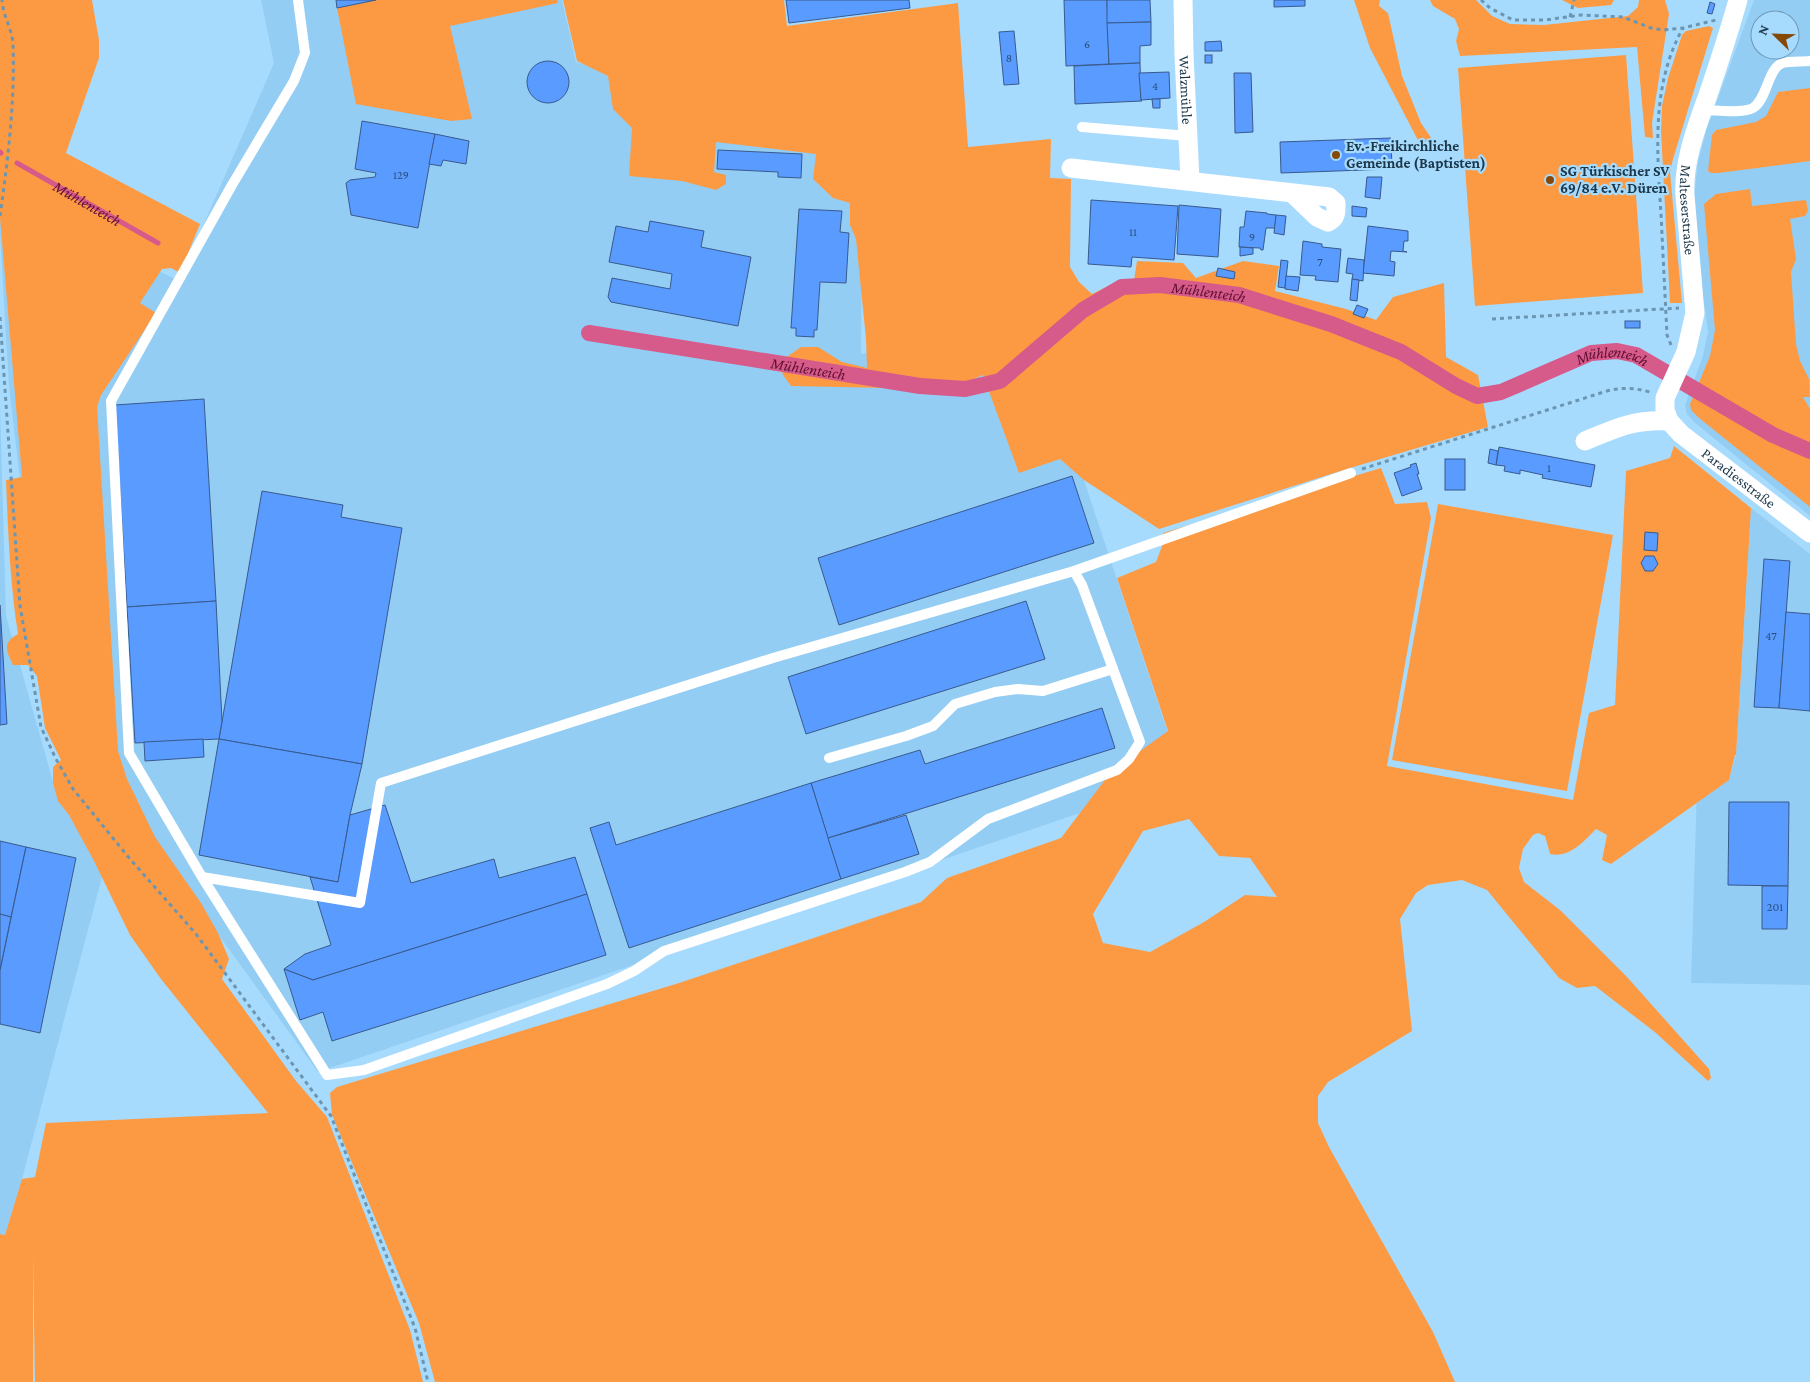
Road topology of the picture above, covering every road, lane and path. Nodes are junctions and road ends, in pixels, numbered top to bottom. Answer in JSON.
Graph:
{"nodes":[{"id":1,"x":2,"y":0,"type":"edge"},
{"id":2,"x":298,"y":0,"type":"edge"},
{"id":3,"x":1183,"y":0,"type":"edge"},
{"id":4,"x":1481,"y":0,"type":"edge"},
{"id":5,"x":1574,"y":0,"type":"edge"},
{"id":6,"x":1736,"y":8,"type":"edge"},
{"id":7,"x":1570,"y":17,"type":"junction"},
{"id":8,"x":1683,"y":28,"type":"junction"},
{"id":9,"x":1810,"y":61,"type":"edge"},
{"id":10,"x":1703,"y":110,"type":"junction"},
{"id":11,"x":1082,"y":127,"type":"dead end"},
{"id":12,"x":1188,"y":136,"type":"junction"},
{"id":13,"x":1071,"y":168,"type":"dead end"},
{"id":14,"x":1190,"y":180,"type":"junction"},
{"id":15,"x":1292,"y":193,"type":"dead end"},
{"id":16,"x":0,"y":216,"type":"edge"},
{"id":17,"x":1695,"y":307,"type":"junction"},
{"id":18,"x":1665,"y":309,"type":"junction"},
{"id":19,"x":0,"y":317,"type":"edge"},
{"id":20,"x":1492,"y":319,"type":"dead end"},
{"id":21,"x":1682,"y":360,"type":"junction"},
{"id":22,"x":1666,"y":394,"type":"junction"},
{"id":23,"x":1669,"y":421,"type":"junction"},
{"id":24,"x":1584,"y":441,"type":"dead end"},
{"id":25,"x":1351,"y":473,"type":"joint"},
{"id":26,"x":1810,"y":533,"type":"edge"},
{"id":27,"x":1074,"y":571,"type":"junction"},
{"id":28,"x":1113,"y":669,"type":"junction"},
{"id":29,"x":829,"y":758,"type":"dead end"},
{"id":30,"x":202,"y":877,"type":"junction"},
{"id":31,"x":428,"y":1382,"type":"edge"}],
"edges":[{"from":1,"to":16,"type":"path"},
{"from":2,"to":30,"type":"lane"},
{"from":3,"to":12,"type":"street","name":"Walzmühle"},
{"from":4,"to":7,"type":"path"},
{"from":5,"to":7,"type":"path"},
{"from":6,"to":8,"type":"path"},
{"from":6,"to":10,"type":"street","name":"Malteserstraße"},
{"from":7,"to":8,"type":"path"},
{"from":8,"to":18,"type":"path"},
{"from":9,"to":10,"type":"lane"},
{"from":10,"to":17,"type":"street","name":"Malteserstraße"},
{"from":11,"to":12,"type":"lane"},
{"from":12,"to":14,"type":"street","name":"Walzmühle"},
{"from":13,"to":14,"type":"street"},
{"from":14,"to":15,"type":"street"},
{"from":17,"to":18,"type":"path"},
{"from":17,"to":21,"type":"street","name":"Malteserstraße"},
{"from":18,"to":20,"type":"path"},
{"from":18,"to":21,"type":"path"},
{"from":19,"to":31,"type":"path"},
{"from":21,"to":22,"type":"street","name":"Malteserstraße"},
{"from":22,"to":23,"type":"street"},
{"from":22,"to":25,"type":"path"},
{"from":23,"to":24,"type":"street"},
{"from":23,"to":26,"type":"street","name":"Paradiesstraße"},
{"from":25,"to":27,"type":"lane"},
{"from":27,"to":28,"type":"lane"},
{"from":27,"to":30,"type":"lane"},
{"from":28,"to":29,"type":"lane"},
{"from":28,"to":30,"type":"lane"}]}
